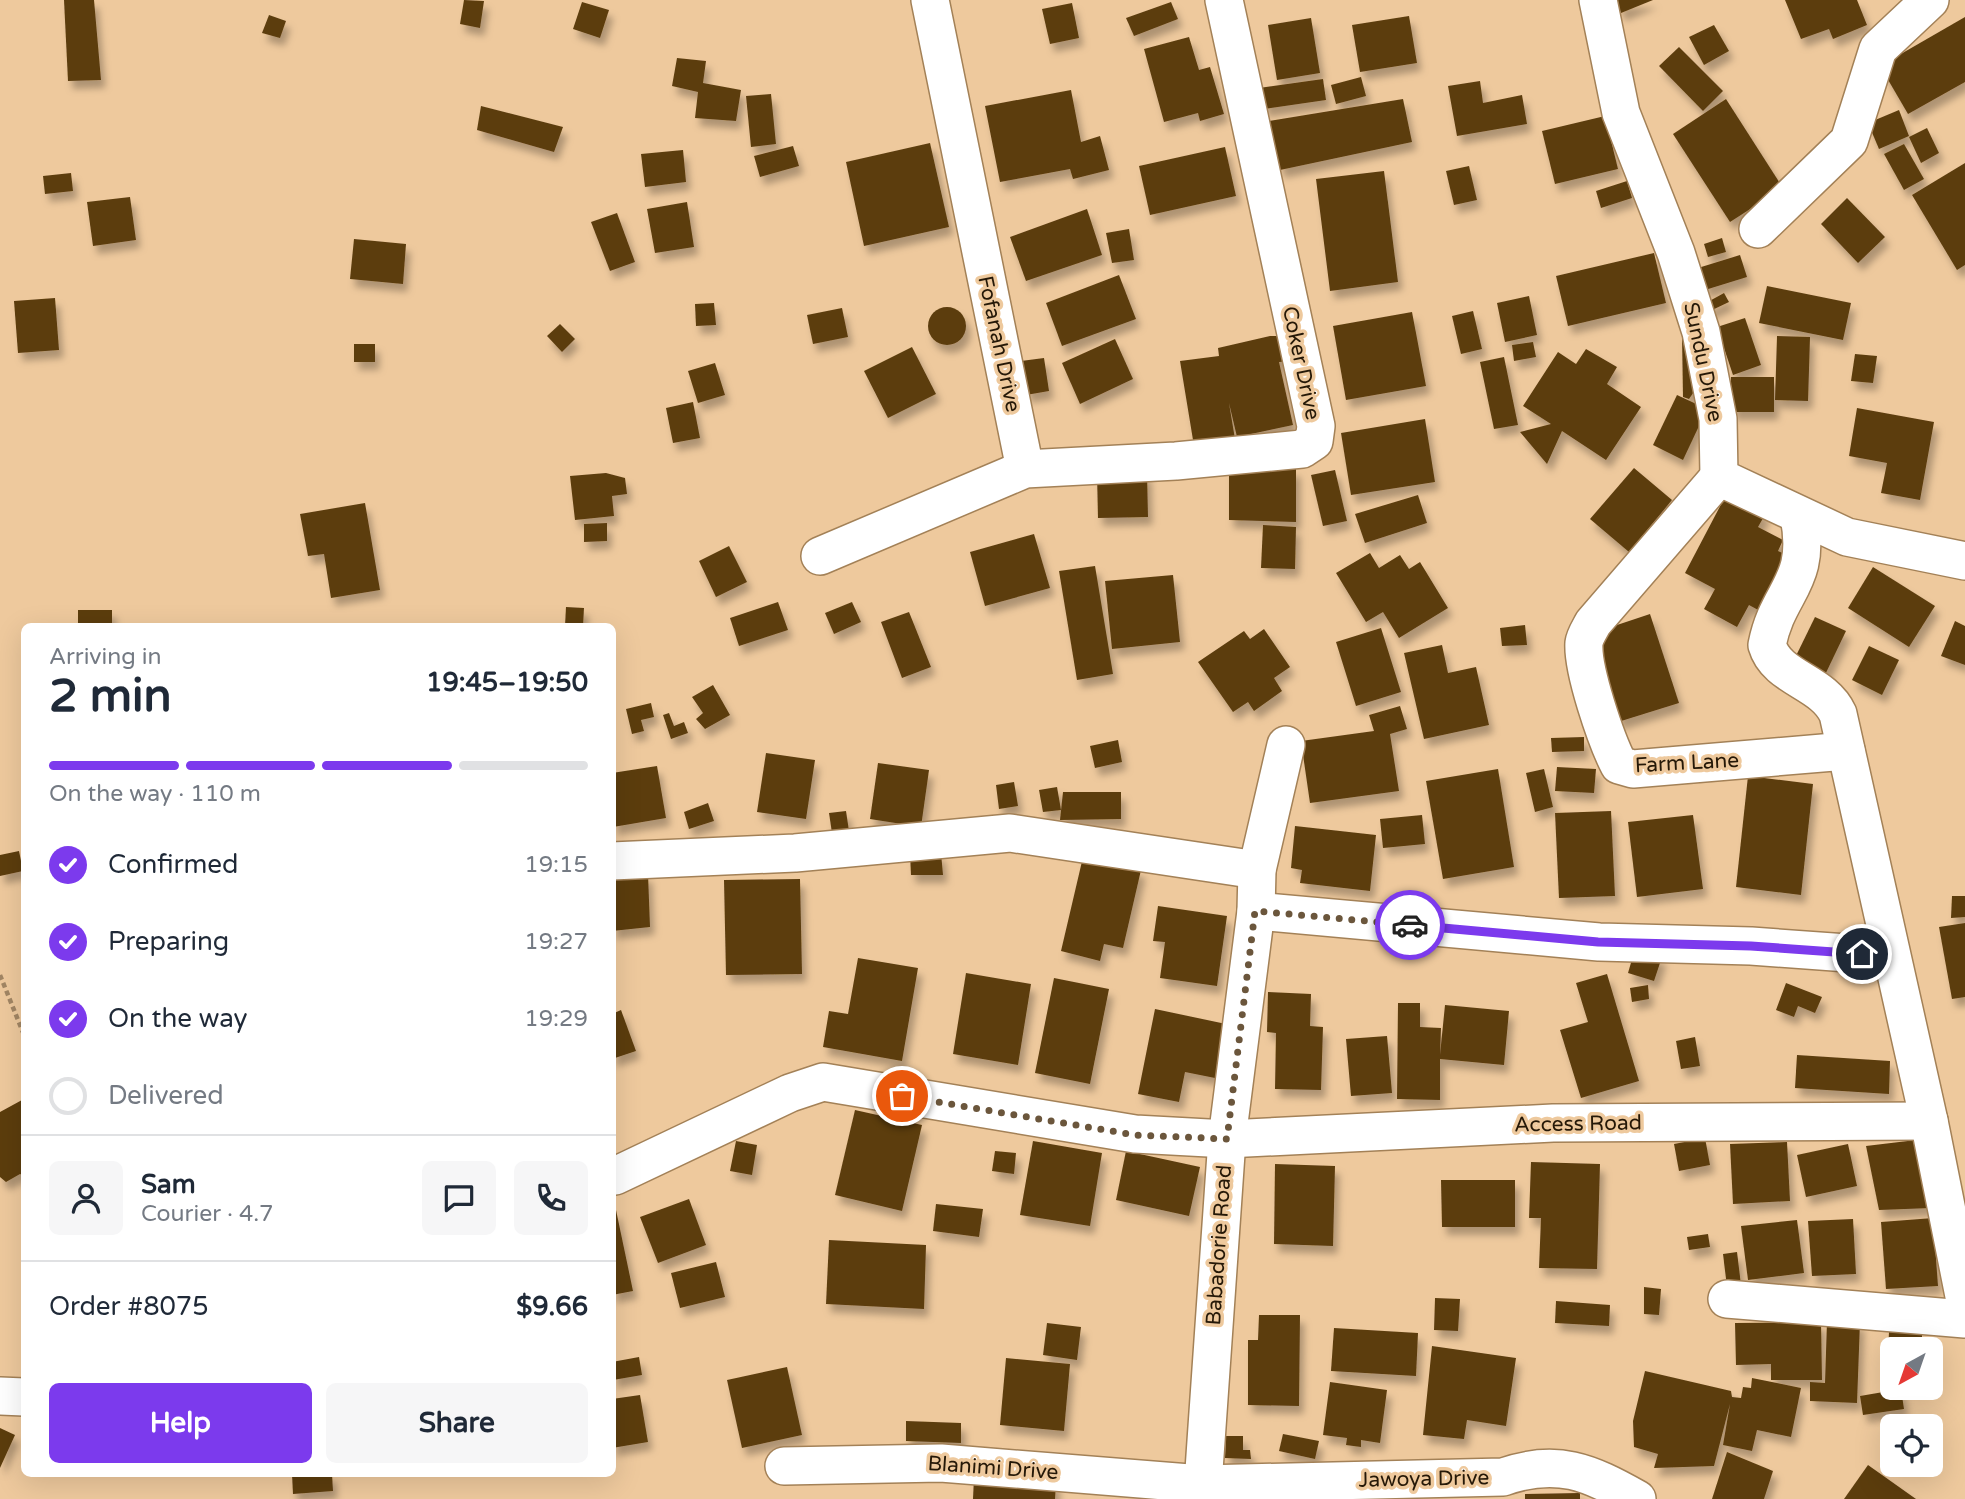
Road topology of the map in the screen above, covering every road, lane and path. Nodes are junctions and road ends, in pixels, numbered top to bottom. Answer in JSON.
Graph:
{"nodes":[{"id":1,"x":930,"y":0,"type":"edge"},
{"id":2,"x":1224,"y":0,"type":"edge"},
{"id":3,"x":1598,"y":0,"type":"edge"},
{"id":4,"x":1930,"y":0,"type":"edge"},
{"id":5,"x":1758,"y":229,"type":"dead end"},
{"id":6,"x":1025,"y":469,"type":"junction"},
{"id":7,"x":1719,"y":477,"type":"junction"},
{"id":8,"x":1799,"y":516,"type":"junction"},
{"id":9,"x":820,"y":556,"type":"dead end"},
{"id":10,"x":1965,"y":561,"type":"edge"},
{"id":11,"x":1286,"y":745,"type":"dead end"},
{"id":12,"x":1846,"y":751,"type":"junction"},
{"id":13,"x":616,"y":861,"type":"edge"},
{"id":14,"x":1257,"y":870,"type":"junction"},
{"id":15,"x":1255,"y":911,"type":"junction"},
{"id":16,"x":1889,"y":956,"type":"junction"},
{"id":17,"x":0,"y":975,"type":"edge"},
{"id":18,"x":21,"y":1028,"type":"edge"},
{"id":19,"x":1929,"y":1121,"type":"junction"},
{"id":20,"x":1227,"y":1139,"type":"junction"},
{"id":21,"x":616,"y":1176,"type":"edge"},
{"id":22,"x":1727,"y":1299,"type":"dead end"},
{"id":23,"x":1965,"y":1301,"type":"edge"},
{"id":24,"x":1965,"y":1319,"type":"edge"},
{"id":25,"x":0,"y":1396,"type":"edge"},
{"id":26,"x":21,"y":1397,"type":"edge"},
{"id":27,"x":784,"y":1466,"type":"dead end"},
{"id":28,"x":1202,"y":1492,"type":"edge"},
{"id":29,"x":1637,"y":1499,"type":"edge"}],
"edges":[{"from":1,"to":6,"type":"street","name":"Fofanah Drive"},
{"from":2,"to":6,"type":"street","name":"Coker Drive"},
{"from":3,"to":7,"type":"street","name":"Sundu Drive"},
{"from":4,"to":5,"type":"street"},
{"from":6,"to":9,"type":"street"},
{"from":7,"to":8,"type":"street"},
{"from":7,"to":12,"type":"street","name":"Farm Lane"},
{"from":8,"to":10,"type":"street"},
{"from":8,"to":12,"type":"street"},
{"from":11,"to":14,"type":"street","name":"Babadorie Road"},
{"from":12,"to":16,"type":"street"},
{"from":13,"to":14,"type":"street"},
{"from":14,"to":15,"type":"street","name":"Babadorie Road"},
{"from":15,"to":16,"type":"street"},
{"from":15,"to":20,"type":"street","name":"Babadorie Road"},
{"from":16,"to":19,"type":"street"},
{"from":17,"to":18,"type":"path"},
{"from":19,"to":20,"type":"street","name":"Access Road"},
{"from":19,"to":23,"type":"street"},
{"from":20,"to":21,"type":"street","name":"Access Road"},
{"from":20,"to":28,"type":"street","name":"Babadorie Road"},
{"from":22,"to":24,"type":"street"},
{"from":25,"to":26,"type":"street"},
{"from":27,"to":28,"type":"street","name":"Blanimi Drive"},
{"from":28,"to":29,"type":"street","name":"Jawoya Drive"}]}
